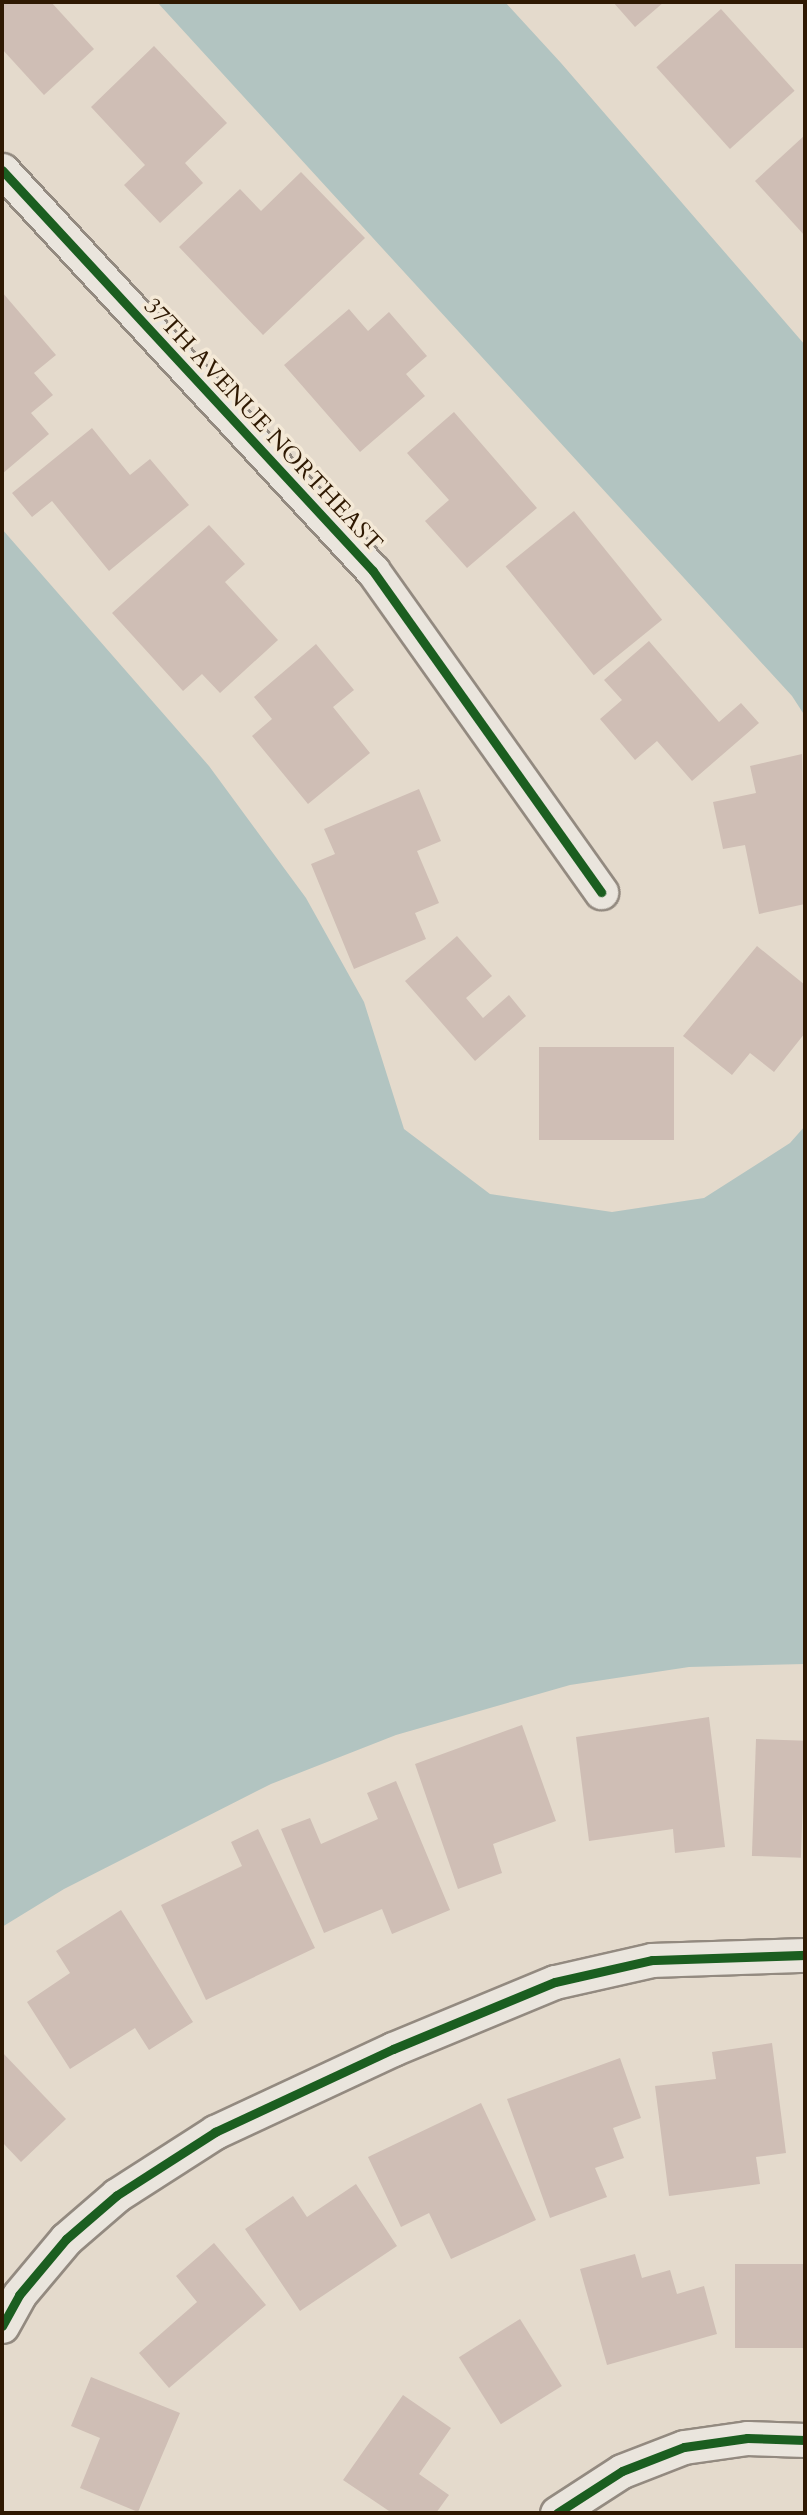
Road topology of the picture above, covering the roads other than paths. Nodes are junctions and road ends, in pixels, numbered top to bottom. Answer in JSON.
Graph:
{"nodes":[{"id":1,"x":2,"y":170,"type":"edge"},
{"id":2,"x":601,"y":891,"type":"dead end"},
{"id":3,"x":805,"y":1955,"type":"edge"},
{"id":4,"x":2,"y":2326,"type":"edge"},
{"id":5,"x":805,"y":2440,"type":"edge"},
{"id":6,"x":557,"y":2513,"type":"edge"}],
"edges":[{"from":1,"to":2,"type":"street","name":"37TH AVENUE NORTHEAST"},
{"from":3,"to":4,"type":"street"},
{"from":5,"to":6,"type":"street"}]}
